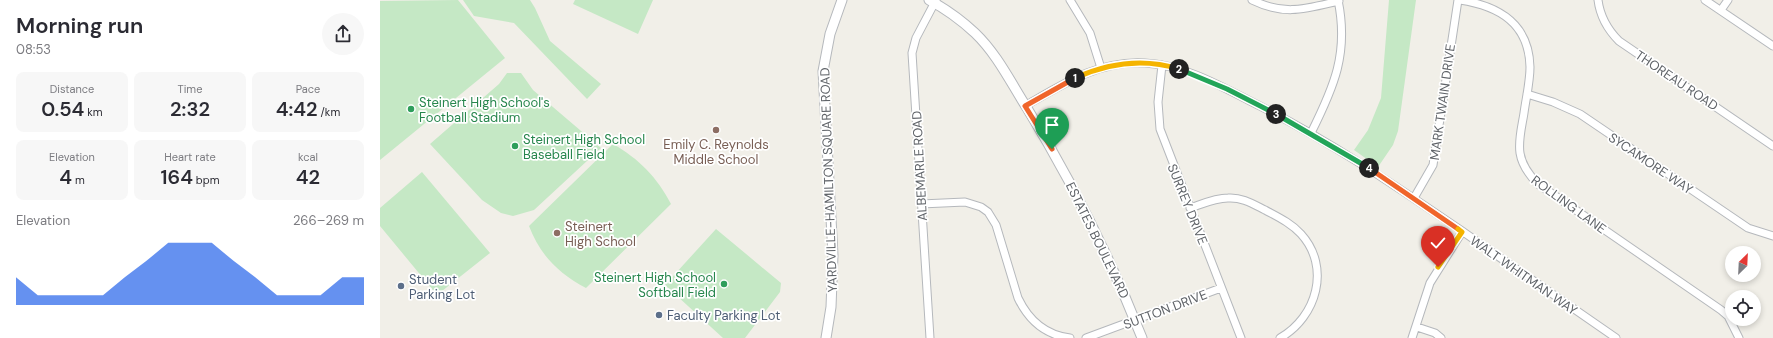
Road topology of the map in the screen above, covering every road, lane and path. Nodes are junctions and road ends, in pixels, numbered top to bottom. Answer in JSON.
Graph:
{"nodes":[{"id":1,"x":842,"y":0,"type":"edge"},
{"id":2,"x":1070,"y":0,"type":"edge"},
{"id":3,"x":1252,"y":0,"type":"edge"},
{"id":4,"x":1339,"y":0,"type":"edge"},
{"id":5,"x":1459,"y":0,"type":"edge"},
{"id":6,"x":1598,"y":0,"type":"edge"},
{"id":7,"x":1705,"y":0,"type":"edge"},
{"id":8,"x":1728,"y":0,"type":"edge"},
{"id":9,"x":933,"y":1,"type":"edge"},
{"id":10,"x":1721,"y":10,"type":"junction"},
{"id":11,"x":1773,"y":46,"type":"edge"},
{"id":12,"x":1162,"y":65,"type":"junction"},
{"id":13,"x":1101,"y":68,"type":"junction"},
{"id":14,"x":1527,"y":94,"type":"junction"},
{"id":15,"x":1025,"y":106,"type":"junction"},
{"id":16,"x":1312,"y":133,"type":"junction"},
{"id":17,"x":1773,"y":146,"type":"edge"},
{"id":18,"x":1414,"y":198,"type":"junction"},
{"id":19,"x":921,"y":204,"type":"junction"},
{"id":20,"x":1190,"y":208,"type":"junction"},
{"id":21,"x":1462,"y":232,"type":"junction"},
{"id":22,"x":1773,"y":236,"type":"edge"},
{"id":23,"x":1221,"y":288,"type":"junction"},
{"id":24,"x":1135,"y":321,"type":"junction"},
{"id":25,"x":1417,"y":327,"type":"junction"},
{"id":26,"x":826,"y":338,"type":"edge"},
{"id":27,"x":930,"y":338,"type":"edge"},
{"id":28,"x":1070,"y":338,"type":"edge"},
{"id":29,"x":1086,"y":338,"type":"edge"},
{"id":30,"x":1142,"y":338,"type":"edge"},
{"id":31,"x":1242,"y":338,"type":"edge"},
{"id":32,"x":1280,"y":338,"type":"edge"},
{"id":33,"x":1412,"y":338,"type":"edge"},
{"id":34,"x":1441,"y":338,"type":"edge"},
{"id":35,"x":1616,"y":338,"type":"edge"},
{"id":36,"x":1739,"y":338,"type":"edge"}],
"edges":[{"from":1,"to":26,"type":"street","name":"YARDVILLE-HAMILTON SQUARE ROAD"},
{"from":2,"to":13,"type":"street"},
{"from":3,"to":4,"type":"street"},
{"from":4,"to":16,"type":"street"},
{"from":5,"to":14,"type":"street","name":"ROLLING LANE"},
{"from":5,"to":18,"type":"street","name":"MARK TWAIN DRIVE"},
{"from":6,"to":17,"type":"street","name":"THOREAU ROAD"},
{"from":7,"to":10,"type":"street"},
{"from":8,"to":10,"type":"street"},
{"from":9,"to":15,"type":"street","name":"ESTATES BOULEVARD"},
{"from":9,"to":19,"type":"street","name":"ALBEMARLE ROAD"},
{"from":10,"to":11,"type":"street"},
{"from":12,"to":13,"type":"street","name":"WALT WHITMAN WAY"},
{"from":12,"to":16,"type":"street","name":"WALT WHITMAN WAY"},
{"from":12,"to":20,"type":"street","name":"SURREY DRIVE"},
{"from":13,"to":15,"type":"street","name":"WALT WHITMAN WAY"},
{"from":14,"to":22,"type":"street","name":"SYCAMORE WAY"},
{"from":14,"to":36,"type":"street","name":"ROLLING LANE"},
{"from":15,"to":24,"type":"street","name":"ESTATES BOULEVARD"},
{"from":16,"to":18,"type":"street","name":"WALT WHITMAN WAY"},
{"from":18,"to":21,"type":"street","name":"WALT WHITMAN WAY"},
{"from":19,"to":27,"type":"street","name":"ALBEMARLE ROAD"},
{"from":19,"to":28,"type":"street"},
{"from":20,"to":23,"type":"street","name":"SURREY DRIVE"},
{"from":20,"to":32,"type":"street"},
{"from":21,"to":25,"type":"street"},
{"from":21,"to":35,"type":"street","name":"WALT WHITMAN WAY"},
{"from":23,"to":24,"type":"street","name":"SUTTON DRIVE"},
{"from":23,"to":31,"type":"street","name":"SURREY DRIVE"},
{"from":24,"to":29,"type":"street","name":"SUTTON DRIVE"},
{"from":24,"to":30,"type":"street","name":"ESTATES BOULEVARD"},
{"from":25,"to":33,"type":"street"},
{"from":25,"to":34,"type":"street"}]}
